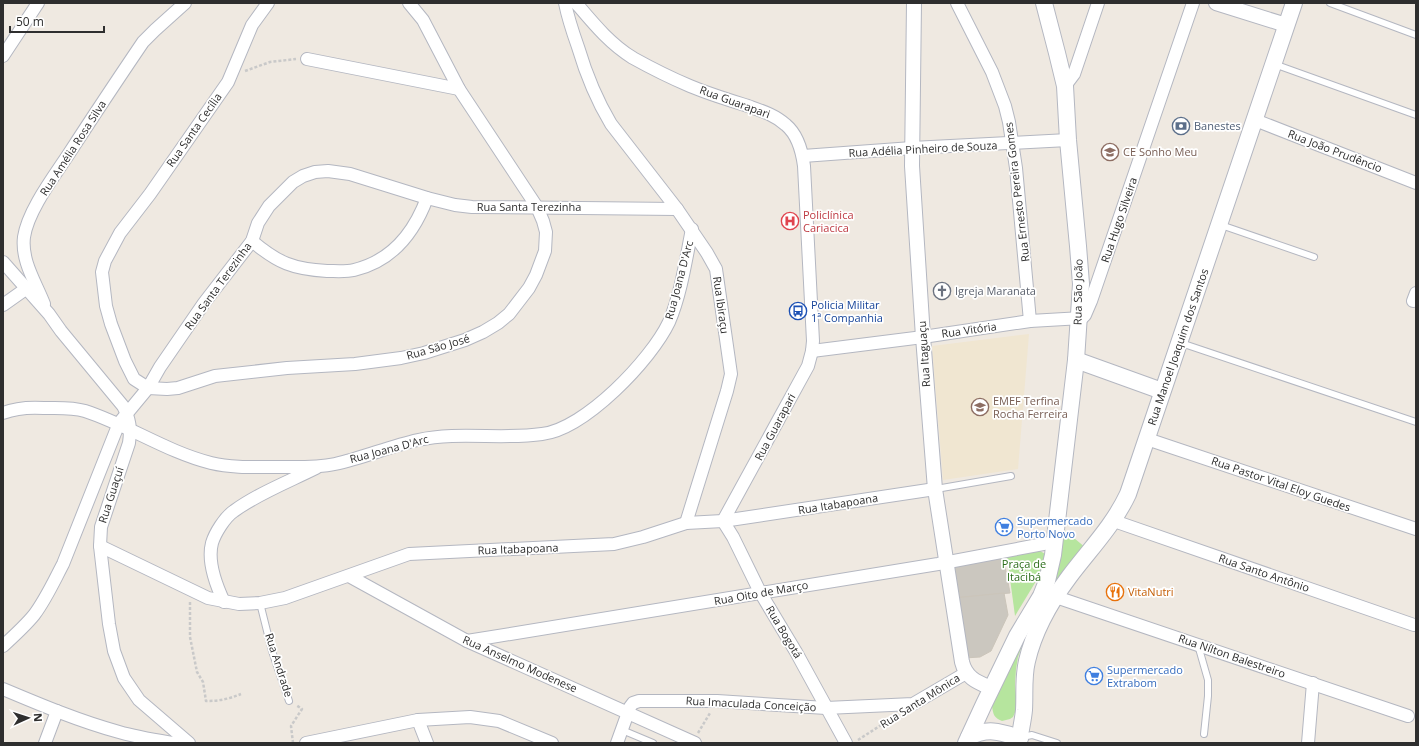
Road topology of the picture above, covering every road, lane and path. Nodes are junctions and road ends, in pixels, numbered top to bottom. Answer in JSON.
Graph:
{"nodes":[{"id":1,"x":38,"y":3,"type":"edge"},
{"id":2,"x":185,"y":3,"type":"edge"},
{"id":3,"x":268,"y":3,"type":"edge"},
{"id":4,"x":409,"y":3,"type":"edge"},
{"id":5,"x":565,"y":3,"type":"edge"},
{"id":6,"x":576,"y":3,"type":"edge"},
{"id":7,"x":914,"y":3,"type":"edge"},
{"id":8,"x":957,"y":3,"type":"edge"},
{"id":9,"x":1044,"y":3,"type":"edge"},
{"id":10,"x":1098,"y":3,"type":"edge"},
{"id":11,"x":1193,"y":3,"type":"edge"},
{"id":12,"x":1216,"y":3,"type":"edge"},
{"id":13,"x":1294,"y":3,"type":"edge"},
{"id":14,"x":1330,"y":3,"type":"edge"},
{"id":15,"x":1286,"y":25,"type":"junction"},
{"id":16,"x":1416,"y":35,"type":"edge"},
{"id":17,"x":3,"y":56,"type":"edge"},
{"id":18,"x":307,"y":59,"type":"joint"},
{"id":19,"x":1273,"y":64,"type":"junction"},
{"id":20,"x":228,"y":82,"type":"junction"},
{"id":21,"x":1065,"y":86,"type":"junction"},
{"id":22,"x":459,"y":89,"type":"junction"},
{"id":23,"x":1416,"y":115,"type":"edge"},
{"id":24,"x":1255,"y":120,"type":"junction"},
{"id":25,"x":1068,"y":140,"type":"junction"},
{"id":26,"x":1013,"y":144,"type":"junction"},
{"id":27,"x":912,"y":148,"type":"junction"},
{"id":28,"x":803,"y":156,"type":"junction"},
{"id":29,"x":1416,"y":183,"type":"edge"},
{"id":30,"x":427,"y":198,"type":"junction"},
{"id":31,"x":537,"y":207,"type":"junction"},
{"id":32,"x":677,"y":208,"type":"junction"},
{"id":33,"x":1219,"y":224,"type":"junction"},
{"id":34,"x":692,"y":230,"type":"junction"},
{"id":35,"x":252,"y":241,"type":"junction"},
{"id":36,"x":1314,"y":256,"type":"dead end"},
{"id":37,"x":3,"y":262,"type":"edge"},
{"id":38,"x":27,"y":288,"type":"junction"},
{"id":39,"x":3,"y":304,"type":"edge"},
{"id":40,"x":49,"y":314,"type":"junction"},
{"id":41,"x":1079,"y":319,"type":"junction"},
{"id":42,"x":1030,"y":321,"type":"junction"},
{"id":43,"x":923,"y":337,"type":"junction"},
{"id":44,"x":1179,"y":342,"type":"junction"},
{"id":45,"x":812,"y":351,"type":"junction"},
{"id":46,"x":1076,"y":360,"type":"junction"},
{"id":47,"x":148,"y":388,"type":"junction"},
{"id":48,"x":1162,"y":391,"type":"junction"},
{"id":49,"x":3,"y":413,"type":"edge"},
{"id":50,"x":127,"y":413,"type":"junction"},
{"id":51,"x":1416,"y":422,"type":"edge"},
{"id":52,"x":118,"y":424,"type":"junction"},
{"id":53,"x":131,"y":430,"type":"junction"},
{"id":54,"x":1146,"y":439,"type":"junction"},
{"id":55,"x":319,"y":467,"type":"junction"},
{"id":56,"x":1011,"y":476,"type":"dead end"},
{"id":57,"x":935,"y":489,"type":"junction"},
{"id":58,"x":723,"y":521,"type":"junction"},
{"id":59,"x":1114,"y":521,"type":"junction"},
{"id":60,"x":686,"y":523,"type":"junction"},
{"id":61,"x":1416,"y":529,"type":"edge"},
{"id":62,"x":1054,"y":542,"type":"junction"},
{"id":63,"x":100,"y":546,"type":"junction"},
{"id":64,"x":946,"y":563,"type":"junction"},
{"id":65,"x":349,"y":576,"type":"junction"},
{"id":66,"x":190,"y":590,"type":"junction"},
{"id":67,"x":760,"y":592,"type":"junction"},
{"id":68,"x":1056,"y":597,"type":"junction"},
{"id":69,"x":224,"y":602,"type":"junction"},
{"id":70,"x":260,"y":603,"type":"junction"},
{"id":71,"x":1414,"y":624,"type":"dead end"},
{"id":72,"x":467,"y":641,"type":"junction"},
{"id":73,"x":1198,"y":645,"type":"junction"},
{"id":74,"x":3,"y":646,"type":"edge"},
{"id":75,"x":966,"y":673,"type":"junction"},
{"id":76,"x":1313,"y":683,"type":"junction"},
{"id":77,"x":991,"y":688,"type":"junction"},
{"id":78,"x":3,"y":689,"type":"edge"},
{"id":79,"x":241,"y":694,"type":"dead end"},
{"id":80,"x":289,"y":701,"type":"joint"},
{"id":81,"x":913,"y":704,"type":"joint"},
{"id":82,"x":984,"y":704,"type":"junction"},
{"id":83,"x":712,"y":708,"type":"dead end"},
{"id":84,"x":826,"y":708,"type":"junction"},
{"id":85,"x":57,"y":711,"type":"junction"},
{"id":86,"x":627,"y":712,"type":"junction"},
{"id":87,"x":1408,"y":716,"type":"dead end"},
{"id":88,"x":893,"y":717,"type":"dead end"},
{"id":89,"x":418,"y":720,"type":"junction"},
{"id":90,"x":622,"y":730,"type":"junction"},
{"id":91,"x":1204,"y":734,"type":"dead end"},
{"id":92,"x":1020,"y":735,"type":"edge"},
{"id":93,"x":696,"y":740,"type":"edge"},
{"id":94,"x":968,"y":740,"type":"edge"},
{"id":95,"x":45,"y":743,"type":"edge"},
{"id":96,"x":173,"y":743,"type":"edge"},
{"id":97,"x":189,"y":743,"type":"edge"},
{"id":98,"x":293,"y":743,"type":"edge"},
{"id":99,"x":306,"y":743,"type":"edge"},
{"id":100,"x":427,"y":743,"type":"edge"},
{"id":101,"x":552,"y":743,"type":"edge"},
{"id":102,"x":617,"y":743,"type":"edge"},
{"id":103,"x":653,"y":743,"type":"edge"},
{"id":104,"x":846,"y":743,"type":"edge"},
{"id":105,"x":854,"y":743,"type":"edge"},
{"id":106,"x":1057,"y":743,"type":"edge"},
{"id":107,"x":1308,"y":743,"type":"edge"}],
"edges":[{"from":1,"to":17,"type":"street"},
{"from":2,"to":40,"type":"street","name":"Rua Amélia Rosa Silva"},
{"from":3,"to":20,"type":"street"},
{"from":4,"to":22,"type":"street","name":"Rua São José"},
{"from":5,"to":32,"type":"street","name":"Rua Ibiraçu"},
{"from":6,"to":28,"type":"street","name":"Rua Guarapari"},
{"from":7,"to":27,"type":"street","name":"Rua Itaguaçu"},
{"from":8,"to":26,"type":"street","name":"Rua Ernesto Pereira Gomes"},
{"from":9,"to":21,"type":"main road","name":"Rua São João"},
{"from":10,"to":21,"type":"street"},
{"from":11,"to":41,"type":"street","name":"Rua Hugo Silveira"},
{"from":12,"to":15,"type":"street"},
{"from":13,"to":15,"type":"main road","name":"Rua Manoel Joaquim dos Santos"},
{"from":14,"to":16,"type":"lane"},
{"from":15,"to":19,"type":"main road","name":"Rua Manoel Joaquim dos Santos"},
{"from":18,"to":20,"type":"path","name":"Rua Santa Cecília"},
{"from":18,"to":22,"type":"street"},
{"from":19,"to":23,"type":"lane"},
{"from":19,"to":24,"type":"main road","name":"Rua Manoel Joaquim dos Santos"},
{"from":20,"to":47,"type":"street","name":"Rua Santa Cecília"},
{"from":21,"to":25,"type":"main road","name":"Rua São João"},
{"from":22,"to":31,"type":"street","name":"Rua São José"},
{"from":24,"to":29,"type":"street","name":"Rua João Prudêncio"},
{"from":24,"to":33,"type":"main road","name":"Rua Manoel Joaquim dos Santos"},
{"from":25,"to":26,"type":"street","name":"Rua Adélia Pinheiro de Souza"},
{"from":25,"to":41,"type":"main road","name":"Rua São João"},
{"from":26,"to":27,"type":"street","name":"Rua Adélia Pinheiro de Souza"},
{"from":26,"to":42,"type":"street","name":"Rua Ernesto Pereira Gomes"},
{"from":27,"to":28,"type":"street","name":"Rua Adélia Pinheiro de Souza"},
{"from":27,"to":43,"type":"street","name":"Rua Itaguaçu"},
{"from":28,"to":45,"type":"street","name":"Rua Guarapari"},
{"from":30,"to":31,"type":"street","name":"Rua Santa Terezinha"},
{"from":30,"to":35,"type":"street","name":"Rua Santa Terezinha"},
{"from":30,"to":35,"type":"street"},
{"from":31,"to":32,"type":"street","name":"Rua Santa Terezinha"},
{"from":31,"to":47,"type":"street","name":"Rua São José"},
{"from":32,"to":34,"type":"street","name":"Rua Ibiraçu"},
{"from":33,"to":36,"type":"lane"},
{"from":33,"to":44,"type":"main road","name":"Rua Manoel Joaquim dos Santos"},
{"from":34,"to":55,"type":"street","name":"Rua Joana D'Arc"},
{"from":34,"to":60,"type":"street","name":"Rua Ibiraçu"},
{"from":35,"to":47,"type":"street","name":"Rua Santa Terezinha"},
{"from":37,"to":38,"type":"street","name":"Rua Guaçuí"},
{"from":38,"to":39,"type":"street"},
{"from":38,"to":40,"type":"street","name":"Rua Guaçuí"},
{"from":40,"to":50,"type":"street","name":"Rua Guaçuí"},
{"from":41,"to":42,"type":"street","name":"Rua Vitória"},
{"from":41,"to":46,"type":"main road","name":"Rua São João"},
{"from":42,"to":43,"type":"street","name":"Rua Vitória"},
{"from":43,"to":45,"type":"street","name":"Rua Vitória"},
{"from":43,"to":57,"type":"street","name":"Rua Itaguaçu"},
{"from":44,"to":48,"type":"main road","name":"Rua Manoel Joaquim dos Santos"},
{"from":44,"to":51,"type":"lane"},
{"from":45,"to":58,"type":"street","name":"Rua Guarapari"},
{"from":46,"to":48,"type":"main road"},
{"from":46,"to":62,"type":"main road","name":"Rua São João"},
{"from":47,"to":50,"type":"street","name":"Rua Santa Terezinha"},
{"from":48,"to":54,"type":"main road","name":"Rua Manoel Joaquim dos Santos"},
{"from":49,"to":52,"type":"street","name":"Rua Joana D'Arc"},
{"from":50,"to":52,"type":"street","name":"Rua Santa Terezinha"},
{"from":50,"to":53,"type":"street","name":"Rua Guaçuí"},
{"from":52,"to":53,"type":"street","name":"Rua Joana D'Arc"},
{"from":52,"to":74,"type":"street","name":"Rua Santa Terezinha"},
{"from":53,"to":55,"type":"street","name":"Rua Joana D'Arc"},
{"from":53,"to":63,"type":"street","name":"Rua Guaçuí"},
{"from":54,"to":59,"type":"main road","name":"Rua Manoel Joaquim dos Santos"},
{"from":54,"to":61,"type":"street","name":"Rua Pastor Vital Eloy Guedes"},
{"from":55,"to":69,"type":"street"},
{"from":56,"to":57,"type":"lane","name":"Rua Itabapoana"},
{"from":57,"to":58,"type":"street","name":"Rua Itabapoana"},
{"from":57,"to":64,"type":"street","name":"Rua Itaguaçu"},
{"from":58,"to":60,"type":"street","name":"Rua Itabapoana"},
{"from":58,"to":67,"type":"street","name":"Rua Bogotá"},
{"from":59,"to":68,"type":"main road","name":"Rua Manoel Joaquim dos Santos"},
{"from":59,"to":71,"type":"street","name":"Rua Santo Antônio"},
{"from":60,"to":65,"type":"street","name":"Rua Itabapoana"},
{"from":62,"to":64,"type":"street","name":"Rua Oito de Março"},
{"from":62,"to":77,"type":"main road","name":"Rua São João"},
{"from":63,"to":66,"type":"street","name":"Rua Itabapoana"},
{"from":63,"to":97,"type":"street","name":"Rua Guaçuí"},
{"from":64,"to":67,"type":"street","name":"Rua Oito de Março"},
{"from":64,"to":75,"type":"street","name":"Rua Itaguaçu"},
{"from":65,"to":70,"type":"street","name":"Rua Itabapoana"},
{"from":65,"to":72,"type":"street","name":"Rua Anselmo Modenese"},
{"from":66,"to":69,"type":"street","name":"Rua Itabapoana"},
{"from":66,"to":79,"type":"path"},
{"from":67,"to":72,"type":"street","name":"Rua Oito de Março"},
{"from":67,"to":84,"type":"street","name":"Rua Bogotá"},
{"from":68,"to":73,"type":"street","name":"Rua Nílton Balestreiro"},
{"from":68,"to":92,"type":"main road","name":"Rua Manoel Joaquim dos Santos"},
{"from":69,"to":70,"type":"street","name":"Rua Itabapoana"},
{"from":70,"to":80,"type":"lane","name":"Rua Andrade"},
{"from":72,"to":86,"type":"street","name":"Rua Anselmo Modenese"},
{"from":73,"to":76,"type":"street","name":"Rua Nílton Balestreiro"},
{"from":73,"to":91,"type":"lane"},
{"from":75,"to":77,"type":"street"},
{"from":75,"to":81,"type":"street","name":"Rua Santa Mônica"},
{"from":76,"to":87,"type":"street","name":"Rua Nílton Balestreiro"},
{"from":76,"to":107,"type":"street"},
{"from":77,"to":82,"type":"main road"},
{"from":78,"to":85,"type":"street"},
{"from":80,"to":98,"type":"path","name":"Rua Andrade"},
{"from":81,"to":84,"type":"street","name":"Rua Imaculada Conceição"},
{"from":82,"to":92,"type":"main road"},
{"from":82,"to":94,"type":"main road"},
{"from":83,"to":93,"type":"path"},
{"from":84,"to":86,"type":"street","name":"Rua Imaculada Conceição"},
{"from":84,"to":104,"type":"street","name":"Rua Bogotá"},
{"from":85,"to":95,"type":"street"},
{"from":85,"to":96,"type":"street"},
{"from":86,"to":90,"type":"street"},
{"from":86,"to":93,"type":"street","name":"Rua Anselmo Modenese"},
{"from":88,"to":105,"type":"path","name":"Rua Santa Mônica"},
{"from":89,"to":99,"type":"street"},
{"from":89,"to":100,"type":"street"},
{"from":89,"to":101,"type":"street"},
{"from":90,"to":102,"type":"street"},
{"from":90,"to":103,"type":"lane"},
{"from":92,"to":94,"type":"main road"},
{"from":92,"to":106,"type":"lane"}]}
